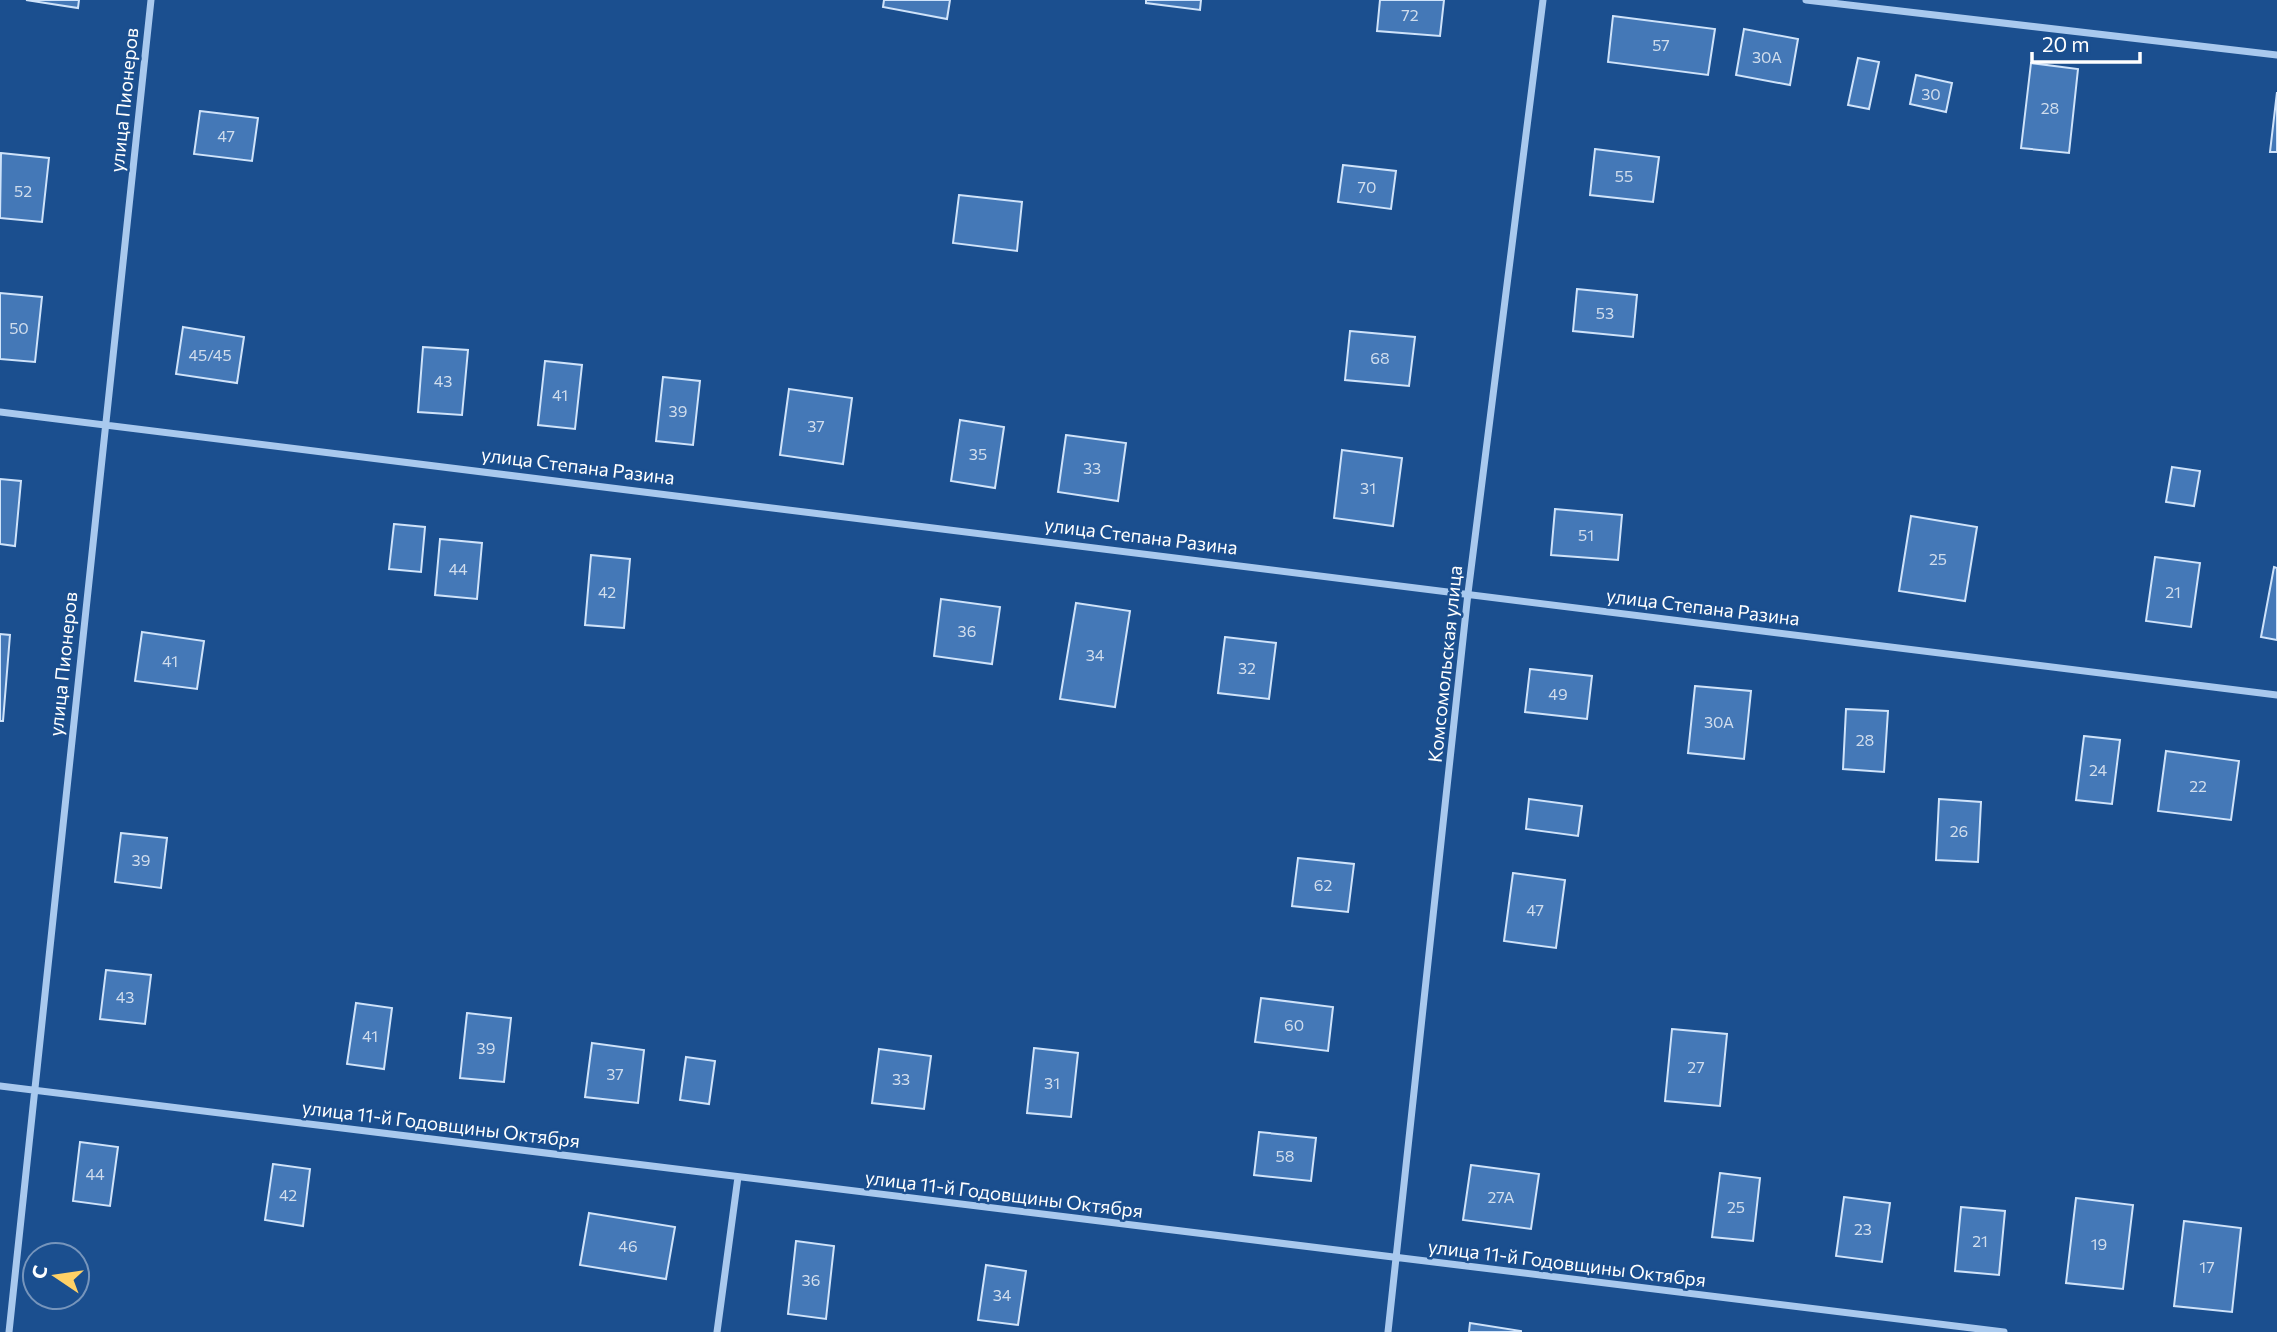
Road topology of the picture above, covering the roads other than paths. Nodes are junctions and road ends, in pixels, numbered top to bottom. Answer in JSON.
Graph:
{"nodes":[{"id":1,"x":151,"y":0,"type":"edge"},
{"id":2,"x":1543,"y":0,"type":"edge"},
{"id":3,"x":1806,"y":0,"type":"edge"},
{"id":4,"x":2277,"y":55,"type":"edge"},
{"id":5,"x":0,"y":412,"type":"edge"},
{"id":6,"x":104,"y":423,"type":"junction"},
{"id":7,"x":1468,"y":593,"type":"junction"},
{"id":8,"x":2277,"y":695,"type":"edge"},
{"id":9,"x":0,"y":1086,"type":"edge"},
{"id":10,"x":35,"y":1091,"type":"junction"},
{"id":11,"x":738,"y":1177,"type":"junction"},
{"id":12,"x":1396,"y":1258,"type":"junction"},
{"id":13,"x":9,"y":1332,"type":"edge"},
{"id":14,"x":718,"y":1332,"type":"edge"},
{"id":15,"x":1388,"y":1332,"type":"edge"},
{"id":16,"x":2004,"y":1332,"type":"edge"}],
"edges":[{"from":1,"to":6,"type":"street","name":"улица Пионеров"},
{"from":2,"to":7,"type":"street","name":"Комсомольская улица"},
{"from":3,"to":4,"type":"street"},
{"from":5,"to":6,"type":"street","name":"улица Степана Разина"},
{"from":6,"to":7,"type":"street","name":"улица Степана Разина"},
{"from":6,"to":10,"type":"street","name":"улица Пионеров"},
{"from":7,"to":8,"type":"street","name":"улица Степана Разина"},
{"from":7,"to":12,"type":"street","name":"Комсомольская улица"},
{"from":9,"to":10,"type":"street","name":"улица 11-й Годовщины Октября"},
{"from":10,"to":11,"type":"street","name":"улица 11-й Годовщины Октября"},
{"from":10,"to":13,"type":"street","name":"улица Пионеров"},
{"from":11,"to":12,"type":"street","name":"улица 11-й Годовщины Октября"},
{"from":11,"to":14,"type":"street"},
{"from":12,"to":15,"type":"street","name":"Комсомольская улица"},
{"from":12,"to":16,"type":"street","name":"улица 11-й Годовщины Октября"}]}
